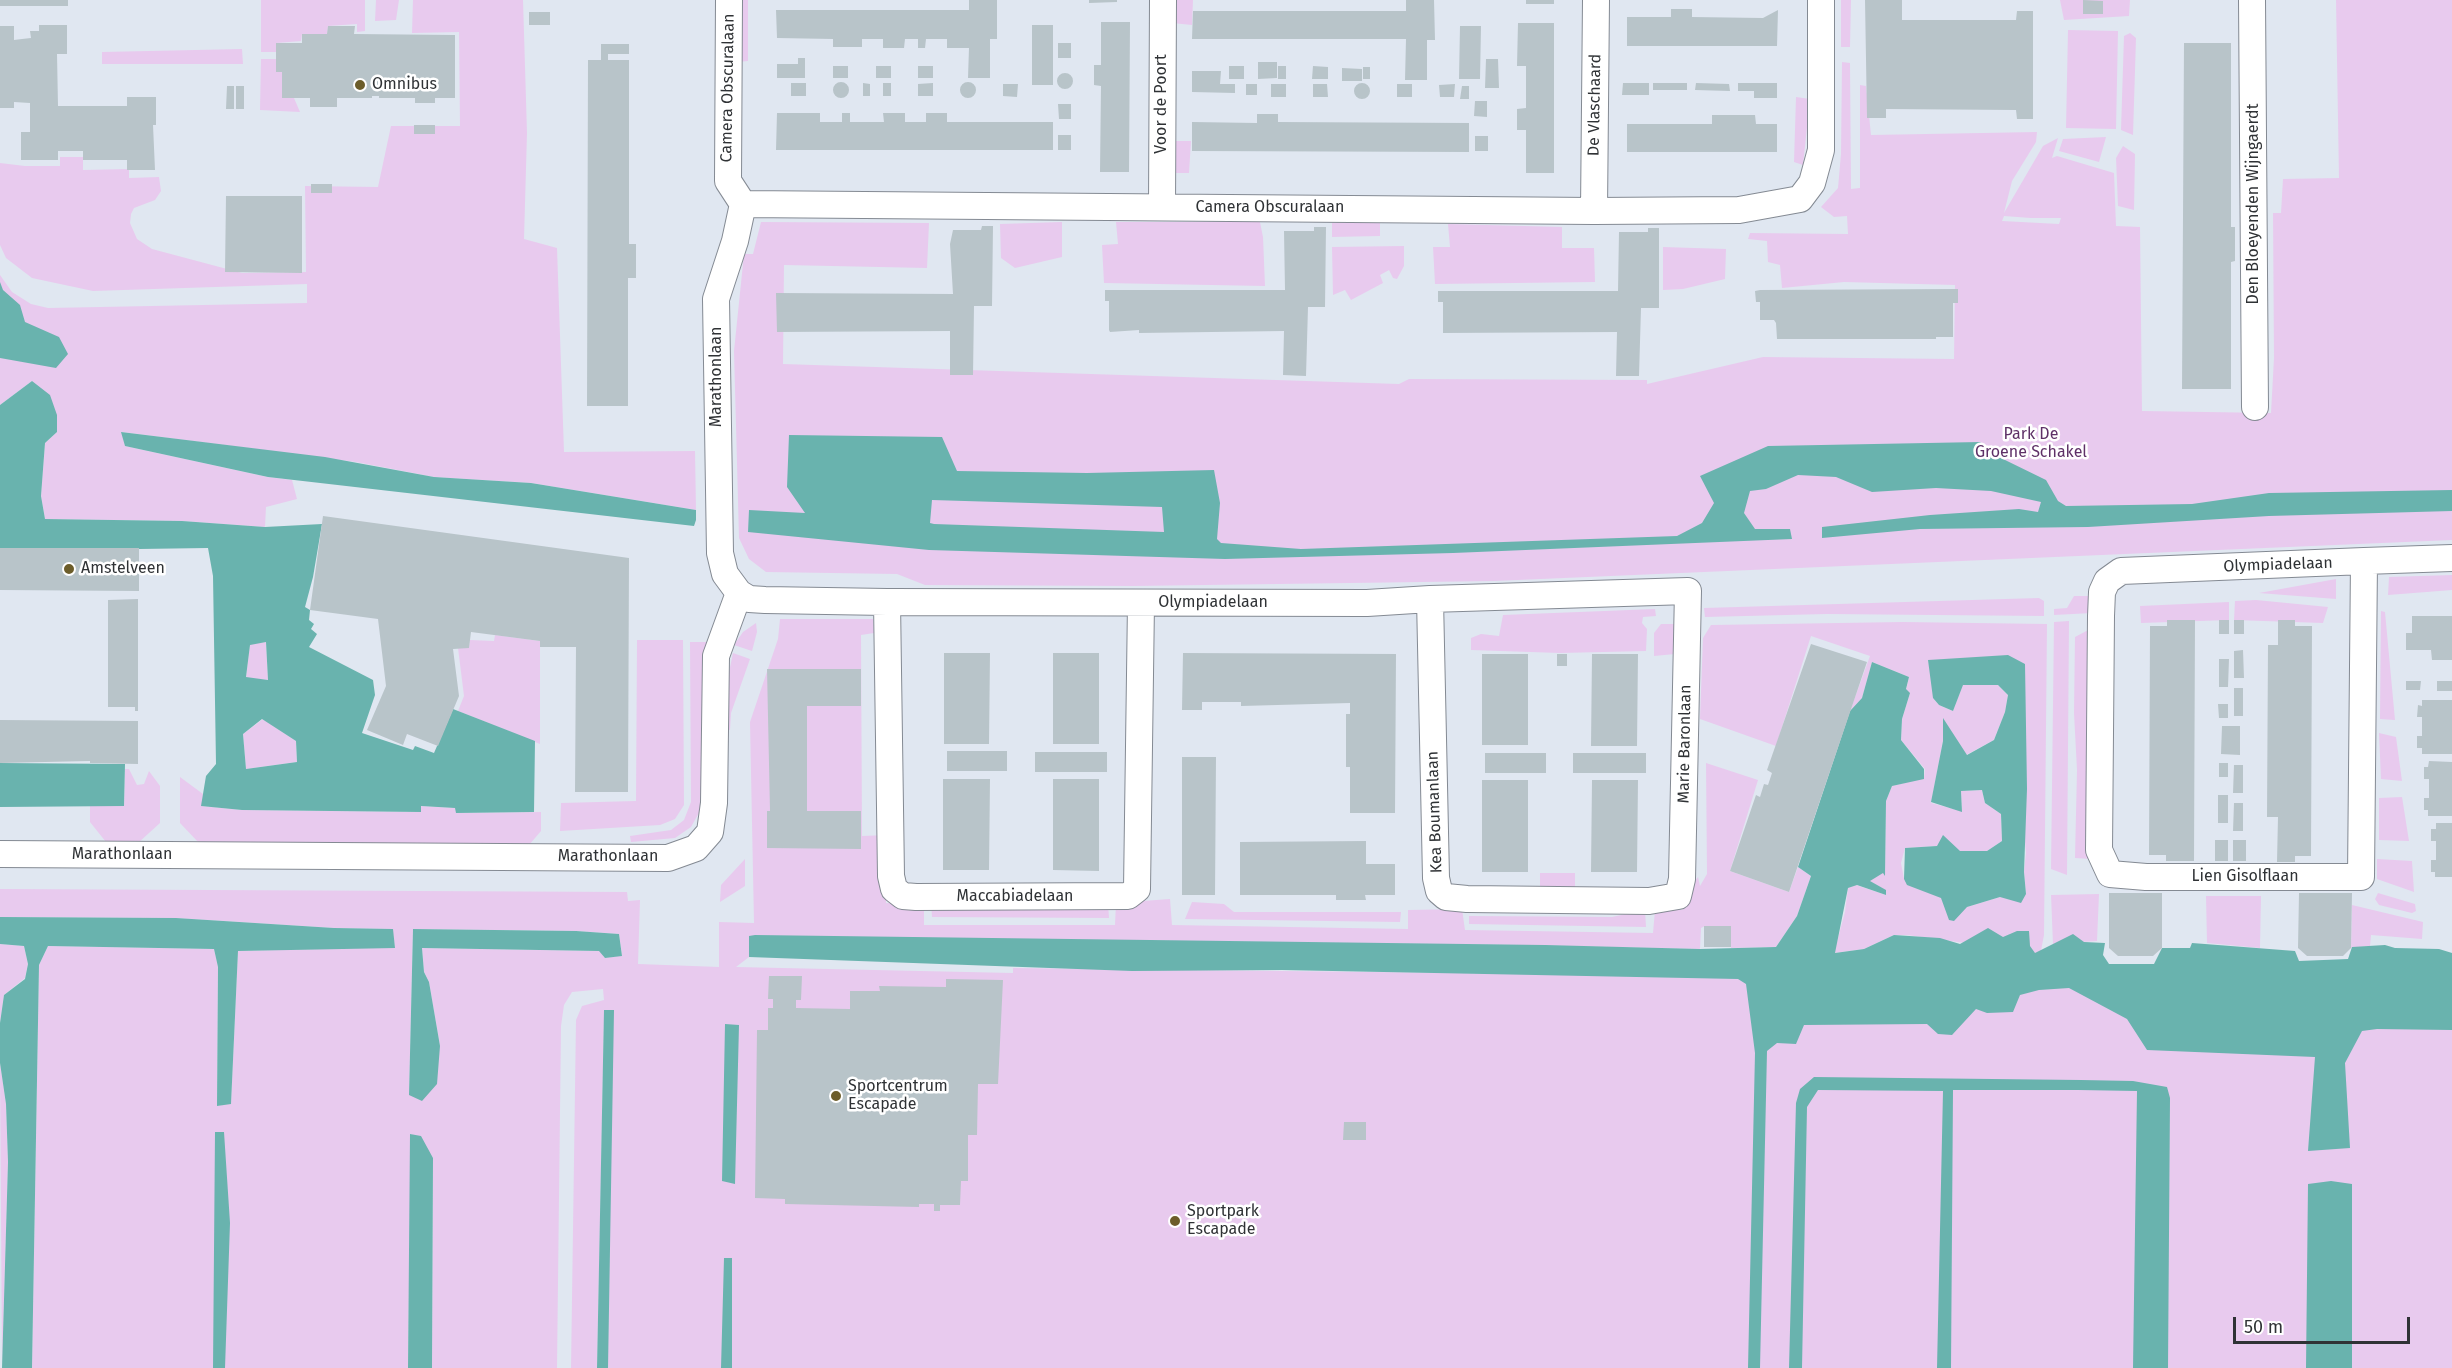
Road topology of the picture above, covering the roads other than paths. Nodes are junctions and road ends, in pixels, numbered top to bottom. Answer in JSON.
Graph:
{"nodes":[{"id":1,"x":729,"y":0,"type":"edge"},
{"id":2,"x":1162,"y":0,"type":"edge"},
{"id":3,"x":1596,"y":0,"type":"edge"},
{"id":4,"x":1821,"y":0,"type":"edge"},
{"id":5,"x":2252,"y":0,"type":"edge"},
{"id":6,"x":743,"y":204,"type":"junction"},
{"id":7,"x":1162,"y":207,"type":"junction"},
{"id":8,"x":1594,"y":211,"type":"junction"},
{"id":9,"x":2255,"y":407,"type":"dead end"},
{"id":10,"x":2452,"y":558,"type":"edge"},
{"id":11,"x":2364,"y":561,"type":"junction"},
{"id":12,"x":2107,"y":581,"type":"joint"},
{"id":13,"x":1688,"y":591,"type":"joint"},
{"id":14,"x":740,"y":593,"type":"junction"},
{"id":15,"x":1430,"y":599,"type":"junction"},
{"id":16,"x":887,"y":602,"type":"junction"},
{"id":17,"x":1140,"y":603,"type":"junction"},
{"id":18,"x":0,"y":854,"type":"edge"},
{"id":19,"x":1678,"y":896,"type":"joint"}],
"edges":[{"from":1,"to":6,"type":"street","name":"Camera Obscuralaan"},
{"from":2,"to":7,"type":"street","name":"Voor de Poort"},
{"from":3,"to":8,"type":"street","name":"De Vlaschaard"},
{"from":4,"to":8,"type":"street","name":"Camera Obscuralaan"},
{"from":5,"to":9,"type":"street","name":"Den Bloeyenden Wijngaerdt"},
{"from":6,"to":7,"type":"street","name":"Camera Obscuralaan"},
{"from":6,"to":14,"type":"street","name":"Marathonlaan"},
{"from":7,"to":8,"type":"street","name":"Camera Obscuralaan"},
{"from":10,"to":11,"type":"street","name":"Olympiadelaan"},
{"from":11,"to":12,"type":"street","name":"Olympiadelaan"},
{"from":11,"to":12,"type":"street","name":"Lien Gisolflaan"},
{"from":13,"to":15,"type":"street","name":"Olympiadelaan"},
{"from":13,"to":19,"type":"street","name":"Marie Baronlaan"},
{"from":14,"to":16,"type":"street","name":"Olympiadelaan"},
{"from":14,"to":18,"type":"street","name":"Marathonlaan"},
{"from":15,"to":17,"type":"street","name":"Olympiadelaan"},
{"from":15,"to":19,"type":"street","name":"Kea Boumanlaan"},
{"from":16,"to":17,"type":"street","name":"Olympiadelaan"},
{"from":16,"to":17,"type":"street","name":"Maccabiadelaan"}]}
